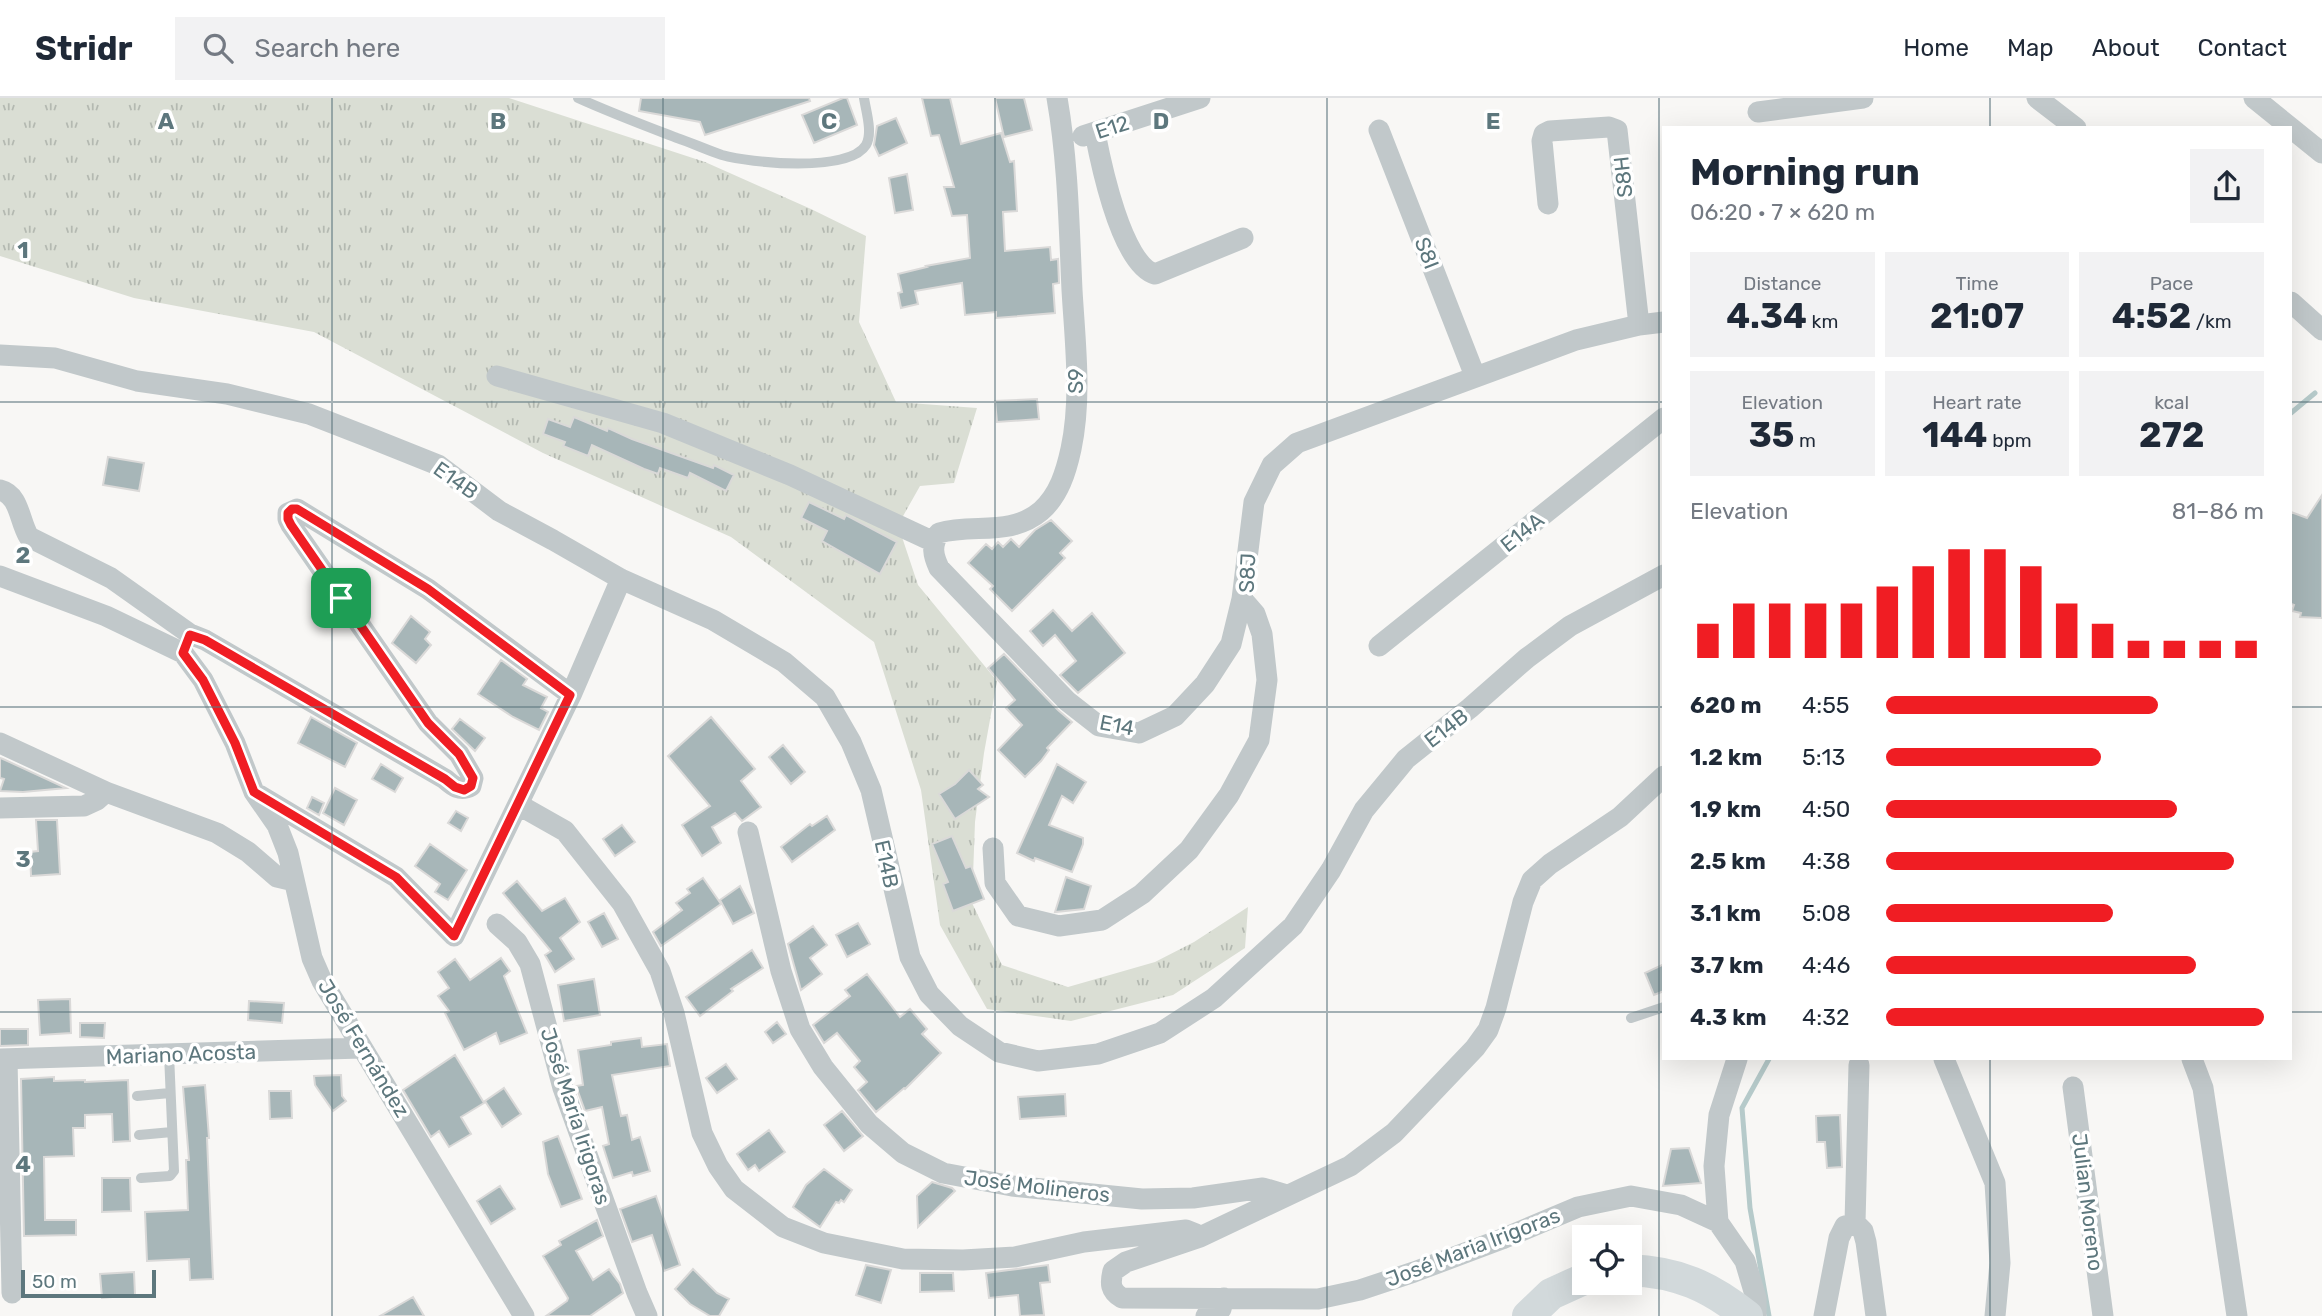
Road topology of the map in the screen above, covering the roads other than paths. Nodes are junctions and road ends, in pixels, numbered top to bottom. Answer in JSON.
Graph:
{"nodes":[{"id":1,"x":578,"y":98,"type":"edge"},
{"id":2,"x":864,"y":98,"type":"edge"},
{"id":3,"x":1057,"y":98,"type":"edge"},
{"id":4,"x":1200,"y":98,"type":"edge"},
{"id":5,"x":1863,"y":98,"type":"edge"},
{"id":6,"x":2037,"y":98,"type":"edge"},
{"id":7,"x":2254,"y":98,"type":"edge"},
{"id":8,"x":1758,"y":113,"type":"edge"},
{"id":9,"x":2073,"y":126,"type":"edge"},
{"id":10,"x":2289,"y":126,"type":"edge"},
{"id":11,"x":2292,"y":129,"type":"edge"},
{"id":12,"x":1379,"y":130,"type":"dead end"},
{"id":13,"x":1095,"y":132,"type":"junction"},
{"id":14,"x":1065,"y":142,"type":"junction"},
{"id":15,"x":2322,"y":153,"type":"edge"},
{"id":16,"x":1548,"y":204,"type":"dead end"},
{"id":17,"x":1243,"y":239,"type":"dead end"},
{"id":18,"x":2292,"y":303,"type":"edge"},
{"id":19,"x":1662,"y":322,"type":"edge"},
{"id":20,"x":1639,"y":325,"type":"junction"},
{"id":21,"x":2322,"y":330,"type":"edge"},
{"id":22,"x":0,"y":355,"type":"edge"},
{"id":23,"x":497,"y":376,"type":"dead end"},
{"id":24,"x":1475,"y":376,"type":"junction"},
{"id":25,"x":1662,"y":420,"type":"edge"},
{"id":26,"x":0,"y":490,"type":"edge"},
{"id":27,"x":934,"y":542,"type":"junction"},
{"id":28,"x":0,"y":576,"type":"edge"},
{"id":29,"x":1662,"y":576,"type":"edge"},
{"id":30,"x":621,"y":579,"type":"junction"},
{"id":31,"x":1242,"y":599,"type":"junction"},
{"id":32,"x":187,"y":644,"type":"junction"},
{"id":33,"x":1380,"y":646,"type":"dead end"},
{"id":34,"x":570,"y":695,"type":"junction"},
{"id":35,"x":0,"y":743,"type":"edge"},
{"id":36,"x":1662,"y":778,"type":"edge"},
{"id":37,"x":106,"y":792,"type":"junction"},
{"id":38,"x":254,"y":792,"type":"junction"},
{"id":39,"x":519,"y":805,"type":"junction"},
{"id":40,"x":0,"y":808,"type":"edge"},
{"id":41,"x":748,"y":832,"type":"dead end"},
{"id":42,"x":993,"y":848,"type":"dead end"},
{"id":43,"x":294,"y":881,"type":"junction"},
{"id":44,"x":497,"y":924,"type":"dead end"},
{"id":45,"x":1662,"y":1008,"type":"edge"},
{"id":46,"x":1631,"y":1018,"type":"dead end"},
{"id":47,"x":361,"y":1048,"type":"junction"},
{"id":48,"x":169,"y":1054,"type":"junction"},
{"id":49,"x":4,"y":1059,"type":"edge"},
{"id":50,"x":1737,"y":1060,"type":"edge"},
{"id":51,"x":1944,"y":1060,"type":"edge"},
{"id":52,"x":2192,"y":1060,"type":"edge"},
{"id":53,"x":1859,"y":1065,"type":"dead end"},
{"id":54,"x":2073,"y":1087,"type":"dead end"},
{"id":55,"x":170,"y":1093,"type":"junction"},
{"id":56,"x":137,"y":1096,"type":"dead end"},
{"id":57,"x":172,"y":1132,"type":"junction"},
{"id":58,"x":139,"y":1135,"type":"dead end"},
{"id":59,"x":141,"y":1178,"type":"dead end"},
{"id":60,"x":1287,"y":1195,"type":"junction"},
{"id":61,"x":1718,"y":1222,"type":"junction"},
{"id":62,"x":1855,"y":1223,"type":"junction"},
{"id":63,"x":1200,"y":1237,"type":"junction"},
{"id":64,"x":1642,"y":1271,"type":"edge"},
{"id":65,"x":1572,"y":1284,"type":"edge"},
{"id":66,"x":12,"y":1293,"type":"dead end"},
{"id":67,"x":1224,"y":1298,"type":"junction"},
{"id":68,"x":524,"y":1316,"type":"edge"},
{"id":69,"x":647,"y":1316,"type":"edge"},
{"id":70,"x":1206,"y":1316,"type":"edge"},
{"id":71,"x":1528,"y":1316,"type":"edge"},
{"id":72,"x":1747,"y":1316,"type":"edge"},
{"id":73,"x":1756,"y":1316,"type":"edge"},
{"id":74,"x":1824,"y":1316,"type":"edge"},
{"id":75,"x":1876,"y":1316,"type":"edge"},
{"id":76,"x":1995,"y":1316,"type":"edge"},
{"id":77,"x":2103,"y":1316,"type":"edge"},
{"id":78,"x":2237,"y":1316,"type":"edge"}],
"edges":[{"from":1,"to":2,"type":"lane"},
{"from":3,"to":14,"type":"street","name":"S9"},
{"from":4,"to":13,"type":"street","name":"E12"},
{"from":5,"to":8,"type":"street"},
{"from":6,"to":9,"type":"street"},
{"from":7,"to":10,"type":"street"},
{"from":11,"to":15,"type":"street"},
{"from":12,"to":24,"type":"street","name":"S8I"},
{"from":13,"to":14,"type":"street","name":"E12"},
{"from":13,"to":17,"type":"street"},
{"from":14,"to":27,"type":"street","name":"S9"},
{"from":16,"to":20,"type":"street","name":"S8H"},
{"from":18,"to":21,"type":"street"},
{"from":19,"to":20,"type":"street","name":"S8J"},
{"from":20,"to":24,"type":"street","name":"S8J"},
{"from":22,"to":30,"type":"street","name":"E14B"},
{"from":23,"to":27,"type":"street"},
{"from":24,"to":31,"type":"street","name":"S8J"},
{"from":25,"to":33,"type":"street","name":"E14A"},
{"from":26,"to":32,"type":"street","name":"José Fernández"},
{"from":27,"to":31,"type":"street","name":"E14"},
{"from":28,"to":32,"type":"street"},
{"from":29,"to":30,"type":"street","name":"E14B"},
{"from":30,"to":34,"type":"street"},
{"from":31,"to":42,"type":"street","name":"S8J"},
{"from":32,"to":34,"type":"street"},
{"from":32,"to":38,"type":"street","name":"José Fernández"},
{"from":34,"to":39,"type":"street"},
{"from":35,"to":37,"type":"street"},
{"from":36,"to":60,"type":"street"},
{"from":37,"to":40,"type":"street"},
{"from":37,"to":43,"type":"street"},
{"from":38,"to":39,"type":"street"},
{"from":38,"to":43,"type":"street","name":"José Fernández"},
{"from":39,"to":63,"type":"street"},
{"from":41,"to":60,"type":"street","name":"José Molineros"},
{"from":43,"to":47,"type":"street","name":"José Fernández"},
{"from":44,"to":69,"type":"street","name":"José María Irigoras"},
{"from":45,"to":46,"type":"lane"},
{"from":47,"to":48,"type":"street","name":"Mariano Acosta"},
{"from":47,"to":68,"type":"street","name":"José Fernández"},
{"from":48,"to":49,"type":"street","name":"Mariano Acosta"},
{"from":48,"to":55,"type":"lane"},
{"from":49,"to":66,"type":"street"},
{"from":50,"to":61,"type":"street"},
{"from":51,"to":76,"type":"street"},
{"from":52,"to":78,"type":"street"},
{"from":53,"to":62,"type":"street"},
{"from":54,"to":77,"type":"street","name":"Julian Moreno"},
{"from":55,"to":56,"type":"lane"},
{"from":55,"to":57,"type":"lane"},
{"from":57,"to":58,"type":"lane"},
{"from":57,"to":59,"type":"lane"},
{"from":60,"to":63,"type":"street"},
{"from":61,"to":67,"type":"street","name":"José Maria Irigoras"},
{"from":61,"to":73,"type":"street"},
{"from":62,"to":74,"type":"street"},
{"from":62,"to":75,"type":"street"},
{"from":63,"to":67,"type":"street","name":"José Maria Irigoras"},
{"from":64,"to":72,"type":"main road"},
{"from":65,"to":71,"type":"main road"},
{"from":67,"to":70,"type":"street"}]}
